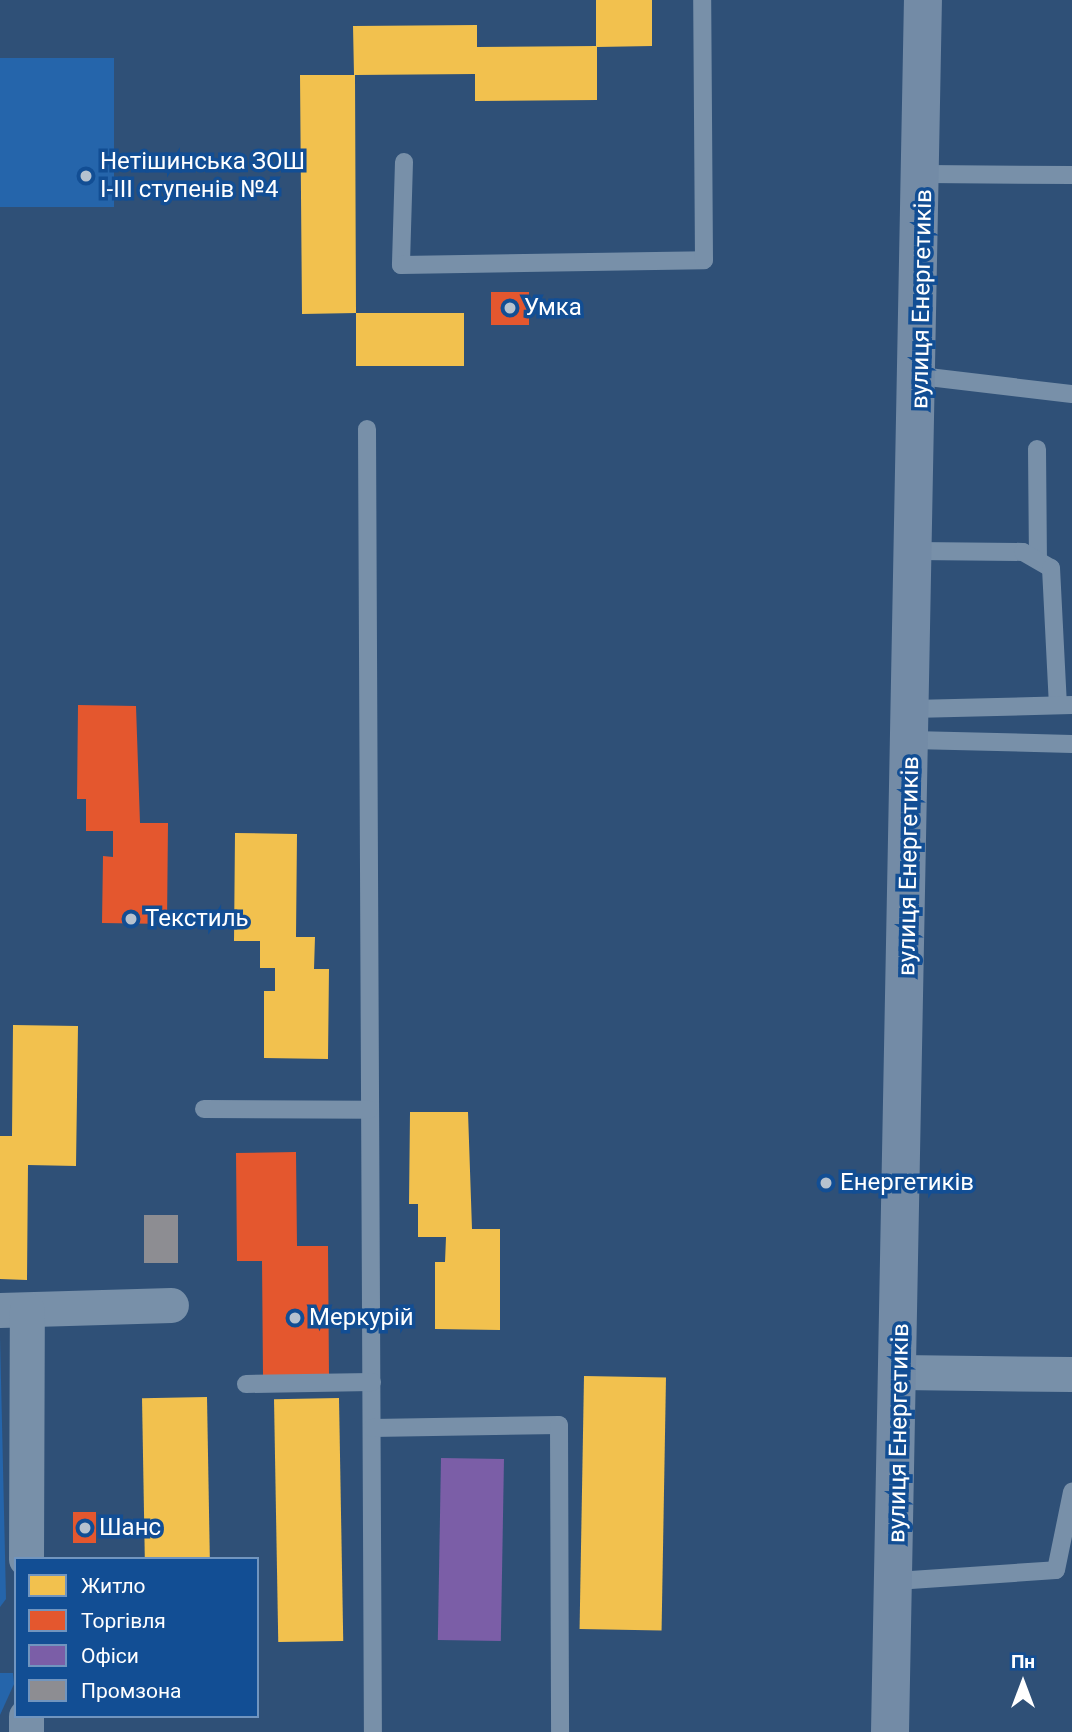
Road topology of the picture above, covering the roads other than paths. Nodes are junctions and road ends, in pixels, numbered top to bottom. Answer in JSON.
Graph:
{"nodes":[{"id":1,"x":702,"y":0,"type":"edge"},
{"id":2,"x":923,"y":0,"type":"edge"},
{"id":3,"x":404,"y":162,"type":"dead end"},
{"id":4,"x":925,"y":174,"type":"junction"},
{"id":5,"x":1072,"y":175,"type":"edge"},
{"id":6,"x":920,"y":376,"type":"junction"},
{"id":7,"x":1072,"y":394,"type":"edge"},
{"id":8,"x":367,"y":429,"type":"dead end"},
{"id":9,"x":1037,"y":449,"type":"dead end"},
{"id":10,"x":916,"y":551,"type":"junction"},
{"id":11,"x":1038,"y":556,"type":"junction"},
{"id":12,"x":1065,"y":705,"type":"edge"},
{"id":13,"x":912,"y":725,"type":"junction"},
{"id":14,"x":1072,"y":744,"type":"edge"},
{"id":15,"x":204,"y":1109,"type":"dead end"},
{"id":16,"x":369,"y":1110,"type":"junction"},
{"id":17,"x":171,"y":1305,"type":"dead end"},
{"id":18,"x":14,"y":1310,"type":"edge"},
{"id":19,"x":901,"y":1372,"type":"junction"},
{"id":20,"x":1072,"y":1374,"type":"edge"},
{"id":21,"x":372,"y":1382,"type":"junction"},
{"id":22,"x":246,"y":1384,"type":"dead end"},
{"id":23,"x":372,"y":1428,"type":"junction"},
{"id":24,"x":1072,"y":1492,"type":"edge"},
{"id":25,"x":26,"y":1557,"type":"edge"},
{"id":26,"x":896,"y":1581,"type":"junction"},
{"id":27,"x":373,"y":1732,"type":"edge"},
{"id":28,"x":560,"y":1732,"type":"edge"},
{"id":29,"x":890,"y":1732,"type":"edge"}],
"edges":[{"from":1,"to":3,"type":"lane"},
{"from":2,"to":4,"type":"main road","name":"вулиця Енергетиків"},
{"from":4,"to":5,"type":"lane"},
{"from":4,"to":6,"type":"main road","name":"вулиця Енергетиків"},
{"from":6,"to":7,"type":"lane"},
{"from":6,"to":10,"type":"main road","name":"вулиця Енергетиків"},
{"from":8,"to":16,"type":"lane"},
{"from":9,"to":11,"type":"lane"},
{"from":10,"to":11,"type":"lane"},
{"from":10,"to":13,"type":"main road","name":"вулиця Енергетиків"},
{"from":11,"to":12,"type":"lane"},
{"from":12,"to":13,"type":"lane"},
{"from":13,"to":14,"type":"lane"},
{"from":13,"to":19,"type":"main road","name":"вулиця Енергетиків"},
{"from":15,"to":16,"type":"lane"},
{"from":16,"to":21,"type":"lane"},
{"from":17,"to":18,"type":"street"},
{"from":18,"to":25,"type":"street"},
{"from":19,"to":20,"type":"street"},
{"from":19,"to":26,"type":"main road","name":"вулиця Енергетиків"},
{"from":21,"to":22,"type":"lane"},
{"from":21,"to":23,"type":"lane"},
{"from":23,"to":27,"type":"lane"},
{"from":23,"to":28,"type":"lane"},
{"from":24,"to":26,"type":"lane"},
{"from":26,"to":29,"type":"main road","name":"вулиця Енергетиків"}]}
